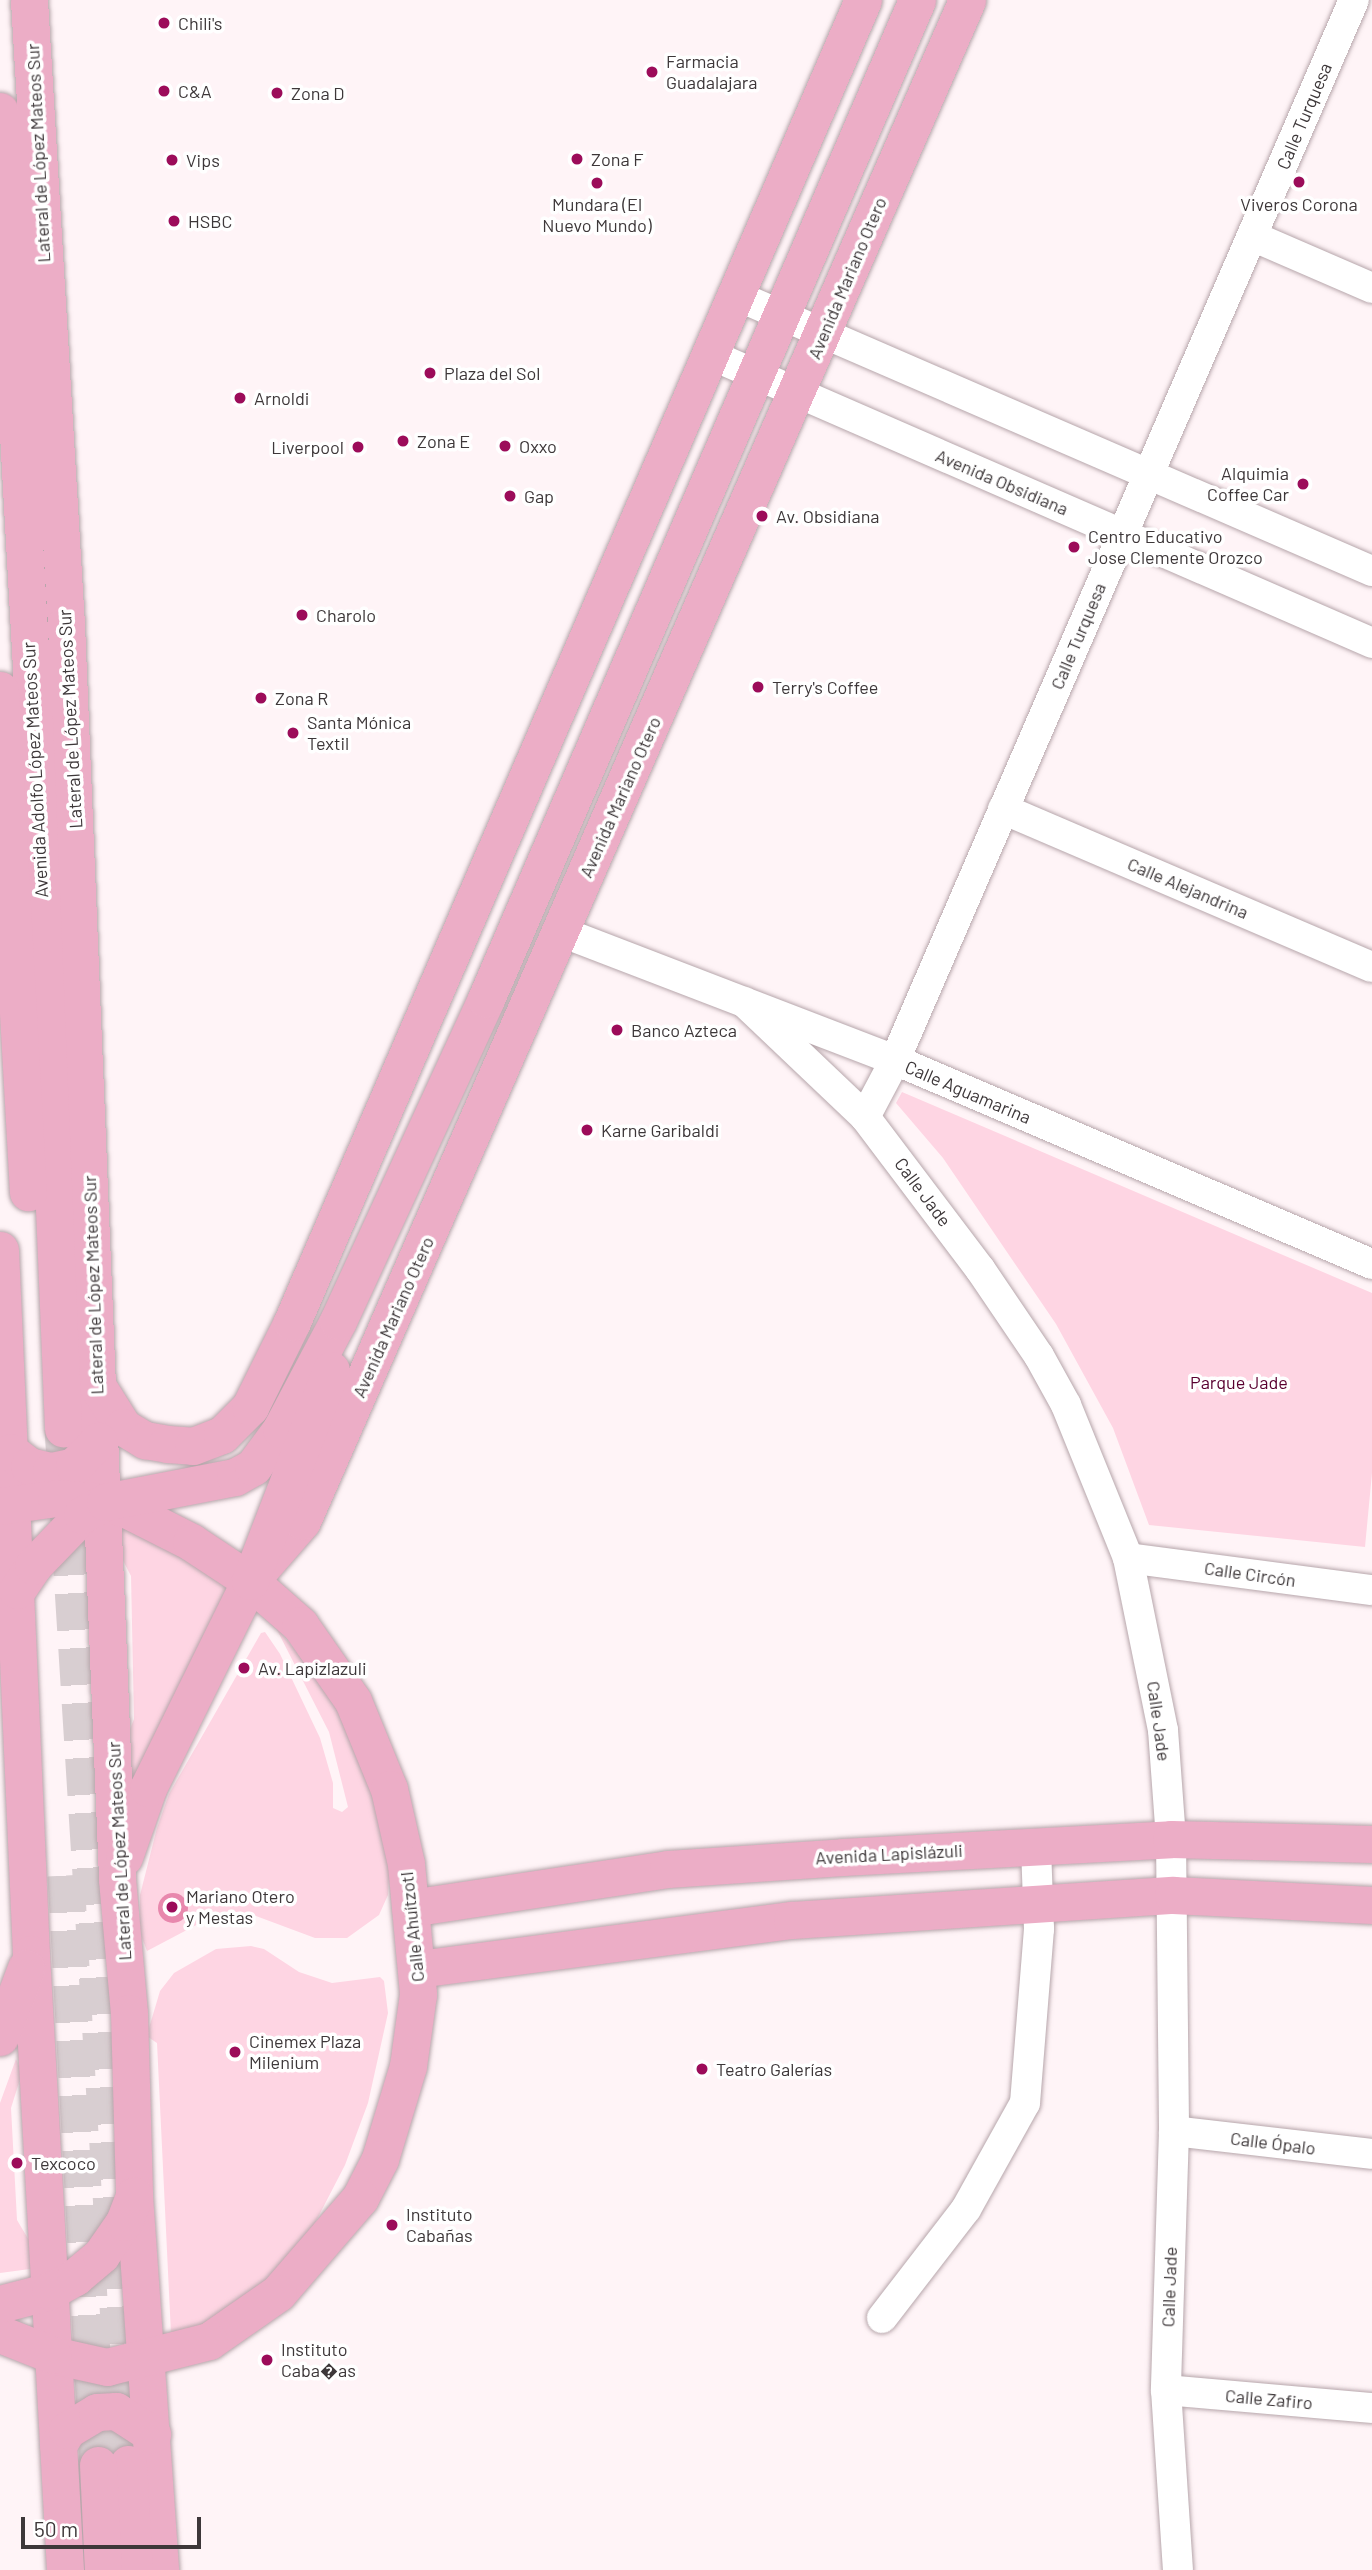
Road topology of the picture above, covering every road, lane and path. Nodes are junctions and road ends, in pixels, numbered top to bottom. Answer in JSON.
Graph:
{"nodes":[{"id":1,"x":29,"y":0,"type":"edge"},
{"id":2,"x":863,"y":0,"type":"edge"},
{"id":3,"x":917,"y":0,"type":"edge"},
{"id":4,"x":967,"y":0,"type":"edge"},
{"id":5,"x":1354,"y":0,"type":"edge"},
{"id":6,"x":0,"y":111,"type":"edge"},
{"id":7,"x":1252,"y":236,"type":"junction"},
{"id":8,"x":44,"y":262,"type":"junction"},
{"id":9,"x":4,"y":264,"type":"edge"},
{"id":10,"x":1372,"y":288,"type":"edge"},
{"id":11,"x":735,"y":295,"type":"junction"},
{"id":12,"x":780,"y":315,"type":"junction"},
{"id":13,"x":823,"y":334,"type":"junction"},
{"id":14,"x":709,"y":354,"type":"junction"},
{"id":15,"x":754,"y":374,"type":"junction"},
{"id":16,"x":798,"y":393,"type":"junction"},
{"id":17,"x":1149,"y":475,"type":"junction"},
{"id":18,"x":1122,"y":535,"type":"junction"},
{"id":19,"x":1372,"y":571,"type":"edge"},
{"id":20,"x":696,"y":626,"type":"junction"},
{"id":21,"x":1372,"y":643,"type":"edge"},
{"id":22,"x":620,"y":687,"type":"junction"},
{"id":23,"x":0,"y":690,"type":"edge"},
{"id":24,"x":1003,"y":810,"type":"junction"},
{"id":25,"x":559,"y":931,"type":"junction"},
{"id":26,"x":1372,"y":967,"type":"edge"},
{"id":27,"x":486,"y":999,"type":"junction"},
{"id":28,"x":744,"y":1002,"type":"junction"},
{"id":29,"x":895,"y":1060,"type":"junction"},
{"id":30,"x":392,"y":1091,"type":"junction"},
{"id":31,"x":865,"y":1117,"type":"junction"},
{"id":32,"x":415,"y":1156,"type":"junction"},
{"id":33,"x":450,"y":1187,"type":"junction"},
{"id":34,"x":0,"y":1250,"type":"edge"},
{"id":35,"x":1372,"y":1265,"type":"edge"},
{"id":36,"x":338,"y":1321,"type":"junction"},
{"id":37,"x":292,"y":1322,"type":"junction"},
{"id":38,"x":3,"y":1351,"type":"edge"},
{"id":39,"x":96,"y":1382,"type":"junction"},
{"id":40,"x":281,"y":1429,"type":"junction"},
{"id":41,"x":98,"y":1441,"type":"junction"},
{"id":42,"x":11,"y":1452,"type":"junction"},
{"id":43,"x":105,"y":1502,"type":"junction"},
{"id":44,"x":6,"y":1504,"type":"edge"},
{"id":45,"x":1128,"y":1558,"type":"junction"},
{"id":46,"x":250,"y":1581,"type":"junction"},
{"id":47,"x":16,"y":1590,"type":"junction"},
{"id":48,"x":1372,"y":1590,"type":"edge"},
{"id":49,"x":1171,"y":1839,"type":"junction"},
{"id":50,"x":1372,"y":1844,"type":"edge"},
{"id":51,"x":1035,"y":1846,"type":"junction"},
{"id":52,"x":117,"y":1879,"type":"junction"},
{"id":53,"x":1173,"y":1895,"type":"junction"},
{"id":54,"x":448,"y":1902,"type":"junction"},
{"id":55,"x":1039,"y":1904,"type":"junction"},
{"id":56,"x":1372,"y":1905,"type":"edge"},
{"id":57,"x":410,"y":1908,"type":"junction"},
{"id":58,"x":31,"y":1954,"type":"junction"},
{"id":59,"x":454,"y":1964,"type":"junction"},
{"id":60,"x":418,"y":1969,"type":"junction"},
{"id":61,"x":0,"y":2037,"type":"edge"},
{"id":62,"x":1174,"y":2131,"type":"junction"},
{"id":63,"x":1372,"y":2154,"type":"edge"},
{"id":64,"x":134,"y":2196,"type":"junction"},
{"id":65,"x":50,"y":2291,"type":"junction"},
{"id":66,"x":0,"y":2304,"type":"edge"},
{"id":67,"x":882,"y":2318,"type":"dead end"},
{"id":68,"x":0,"y":2334,"type":"edge"},
{"id":69,"x":53,"y":2355,"type":"junction"},
{"id":70,"x":146,"y":2360,"type":"junction"},
{"id":71,"x":1166,"y":2390,"type":"junction"},
{"id":72,"x":1372,"y":2409,"type":"edge"},
{"id":73,"x":152,"y":2434,"type":"junction"},
{"id":74,"x":58,"y":2445,"type":"junction"},
{"id":75,"x":65,"y":2570,"type":"edge"},
{"id":76,"x":103,"y":2570,"type":"edge"},
{"id":77,"x":134,"y":2570,"type":"edge"},
{"id":78,"x":160,"y":2570,"type":"edge"},
{"id":79,"x":1178,"y":2570,"type":"edge"}],
"edges":[{"from":1,"to":8,"type":"main road","name":"Lateral de López Mateos Sur"},
{"from":2,"to":11,"type":"main road"},
{"from":3,"to":12,"type":"main road","name":"Avenida Mariano Otero"},
{"from":4,"to":13,"type":"main road","name":"Avenida Mariano Otero"},
{"from":5,"to":7,"type":"street","name":"Calle Turquesa"},
{"from":6,"to":9,"type":"main road","name":"Avenida Adolfo López Mateos Sur"},
{"from":7,"to":10,"type":"street"},
{"from":7,"to":17,"type":"street","name":"Calle Turquesa"},
{"from":8,"to":9,"type":"street"},
{"from":8,"to":39,"type":"main road","name":"Lateral de López Mateos Sur"},
{"from":9,"to":23,"type":"main road","name":"Avenida Adolfo López Mateos Sur"},
{"from":11,"to":12,"type":"street"},
{"from":11,"to":14,"type":"main road"},
{"from":12,"to":13,"type":"street"},
{"from":12,"to":15,"type":"main road","name":"Avenida Mariano Otero"},
{"from":13,"to":16,"type":"main road","name":"Avenida Mariano Otero"},
{"from":13,"to":17,"type":"street"},
{"from":14,"to":15,"type":"street","name":"Avenida Obsidiana"},
{"from":14,"to":30,"type":"main road"},
{"from":15,"to":16,"type":"street","name":"Avenida Obsidiana"},
{"from":15,"to":22,"type":"main road","name":"Avenida Mariano Otero"},
{"from":16,"to":18,"type":"street","name":"Avenida Obsidiana"},
{"from":16,"to":20,"type":"main road","name":"Avenida Mariano Otero"},
{"from":17,"to":18,"type":"street","name":"Calle Turquesa"},
{"from":17,"to":19,"type":"street"},
{"from":18,"to":21,"type":"street","name":"Avenida Obsidiana"},
{"from":18,"to":24,"type":"street","name":"Calle Turquesa"},
{"from":20,"to":22,"type":"main road"},
{"from":20,"to":25,"type":"main road","name":"Avenida Mariano Otero"},
{"from":22,"to":27,"type":"main road","name":"Avenida Mariano Otero"},
{"from":24,"to":26,"type":"street","name":"Calle Alejandrina"},
{"from":24,"to":29,"type":"street","name":"Calle Turquesa"},
{"from":25,"to":28,"type":"street","name":"Calle Aguamarina"},
{"from":25,"to":33,"type":"main road","name":"Avenida Mariano Otero"},
{"from":27,"to":32,"type":"main road","name":"Avenida Mariano Otero"},
{"from":27,"to":33,"type":"main road"},
{"from":28,"to":29,"type":"street","name":"Calle Aguamarina"},
{"from":28,"to":31,"type":"street","name":"Calle Jade"},
{"from":29,"to":31,"type":"street","name":"Calle Turquesa"},
{"from":29,"to":35,"type":"street","name":"Calle Aguamarina"},
{"from":30,"to":32,"type":"main road"},
{"from":30,"to":37,"type":"main road"},
{"from":31,"to":45,"type":"street","name":"Calle Jade"},
{"from":32,"to":36,"type":"main road","name":"Avenida Mariano Otero"},
{"from":33,"to":46,"type":"main road","name":"Avenida Mariano Otero"},
{"from":34,"to":38,"type":"main road"},
{"from":36,"to":40,"type":"main road","name":"Avenida Mariano Otero"},
{"from":36,"to":46,"type":"main road","name":"Avenida Mariano Otero"},
{"from":37,"to":39,"type":"main road"},
{"from":37,"to":40,"type":"main road"},
{"from":38,"to":42,"type":"main road"},
{"from":39,"to":41,"type":"main road","name":"Lateral de López Mateos Sur"},
{"from":40,"to":43,"type":"main road","name":"Avenida Mariano Otero"},
{"from":41,"to":42,"type":"main road"},
{"from":41,"to":43,"type":"main road","name":"Lateral de López Mateos Sur"},
{"from":42,"to":44,"type":"main road"},
{"from":43,"to":44,"type":"main road","name":"Calle Ahuítzotl"},
{"from":43,"to":46,"type":"main road","name":"Calle Ahuítzotl"},
{"from":43,"to":47,"type":"main road","name":"Avenida Mariano Otero"},
{"from":43,"to":52,"type":"main road","name":"Lateral de López Mateos Sur"},
{"from":44,"to":47,"type":"main road"},
{"from":45,"to":48,"type":"street","name":"Calle Circón"},
{"from":45,"to":49,"type":"street","name":"Calle Jade"},
{"from":46,"to":52,"type":"main road","name":"Avenida Mariano Otero"},
{"from":46,"to":57,"type":"main road","name":"Calle Ahuítzotl"},
{"from":47,"to":58,"type":"main road"},
{"from":49,"to":50,"type":"main road","name":"Avenida Lapislázuli"},
{"from":49,"to":51,"type":"main road","name":"Avenida Lapislázuli"},
{"from":49,"to":53,"type":"street","name":"Calle Jade"},
{"from":51,"to":54,"type":"main road","name":"Avenida Lapislázuli"},
{"from":51,"to":55,"type":"street"},
{"from":52,"to":64,"type":"main road","name":"Lateral de López Mateos Sur"},
{"from":53,"to":55,"type":"main road"},
{"from":53,"to":56,"type":"main road"},
{"from":53,"to":62,"type":"street","name":"Calle Jade"},
{"from":54,"to":57,"type":"main road","name":"Avenida Lapislázuli"},
{"from":54,"to":59,"type":"main road"},
{"from":55,"to":59,"type":"main road"},
{"from":55,"to":67,"type":"street"},
{"from":57,"to":60,"type":"main road","name":"Calle Ahuítzotl"},
{"from":58,"to":61,"type":"main road"},
{"from":58,"to":65,"type":"main road"},
{"from":59,"to":60,"type":"main road"},
{"from":60,"to":70,"type":"main road","name":"Calle Ahuítzotl"},
{"from":62,"to":63,"type":"street","name":"Calle Ópalo"},
{"from":62,"to":71,"type":"street","name":"Calle Jade"},
{"from":64,"to":65,"type":"main road"},
{"from":64,"to":70,"type":"main road","name":"Lateral de López Mateos Sur"},
{"from":65,"to":66,"type":"main road"},
{"from":65,"to":69,"type":"main road"},
{"from":68,"to":69,"type":"main road","name":"Calle Ahuítzotl"},
{"from":69,"to":70,"type":"main road","name":"Calle Ahuítzotl"},
{"from":69,"to":74,"type":"main road"},
{"from":70,"to":73,"type":"main road","name":"Lateral de López Mateos Sur"},
{"from":71,"to":72,"type":"street","name":"Calle Zafiro"},
{"from":71,"to":79,"type":"street","name":"Calle Jade"},
{"from":73,"to":74,"type":"main road"},
{"from":73,"to":78,"type":"main road","name":"Lateral de López Mateos Sur"},
{"from":74,"to":75,"type":"main road"},
{"from":76,"to":77,"type":"main road"}]}
